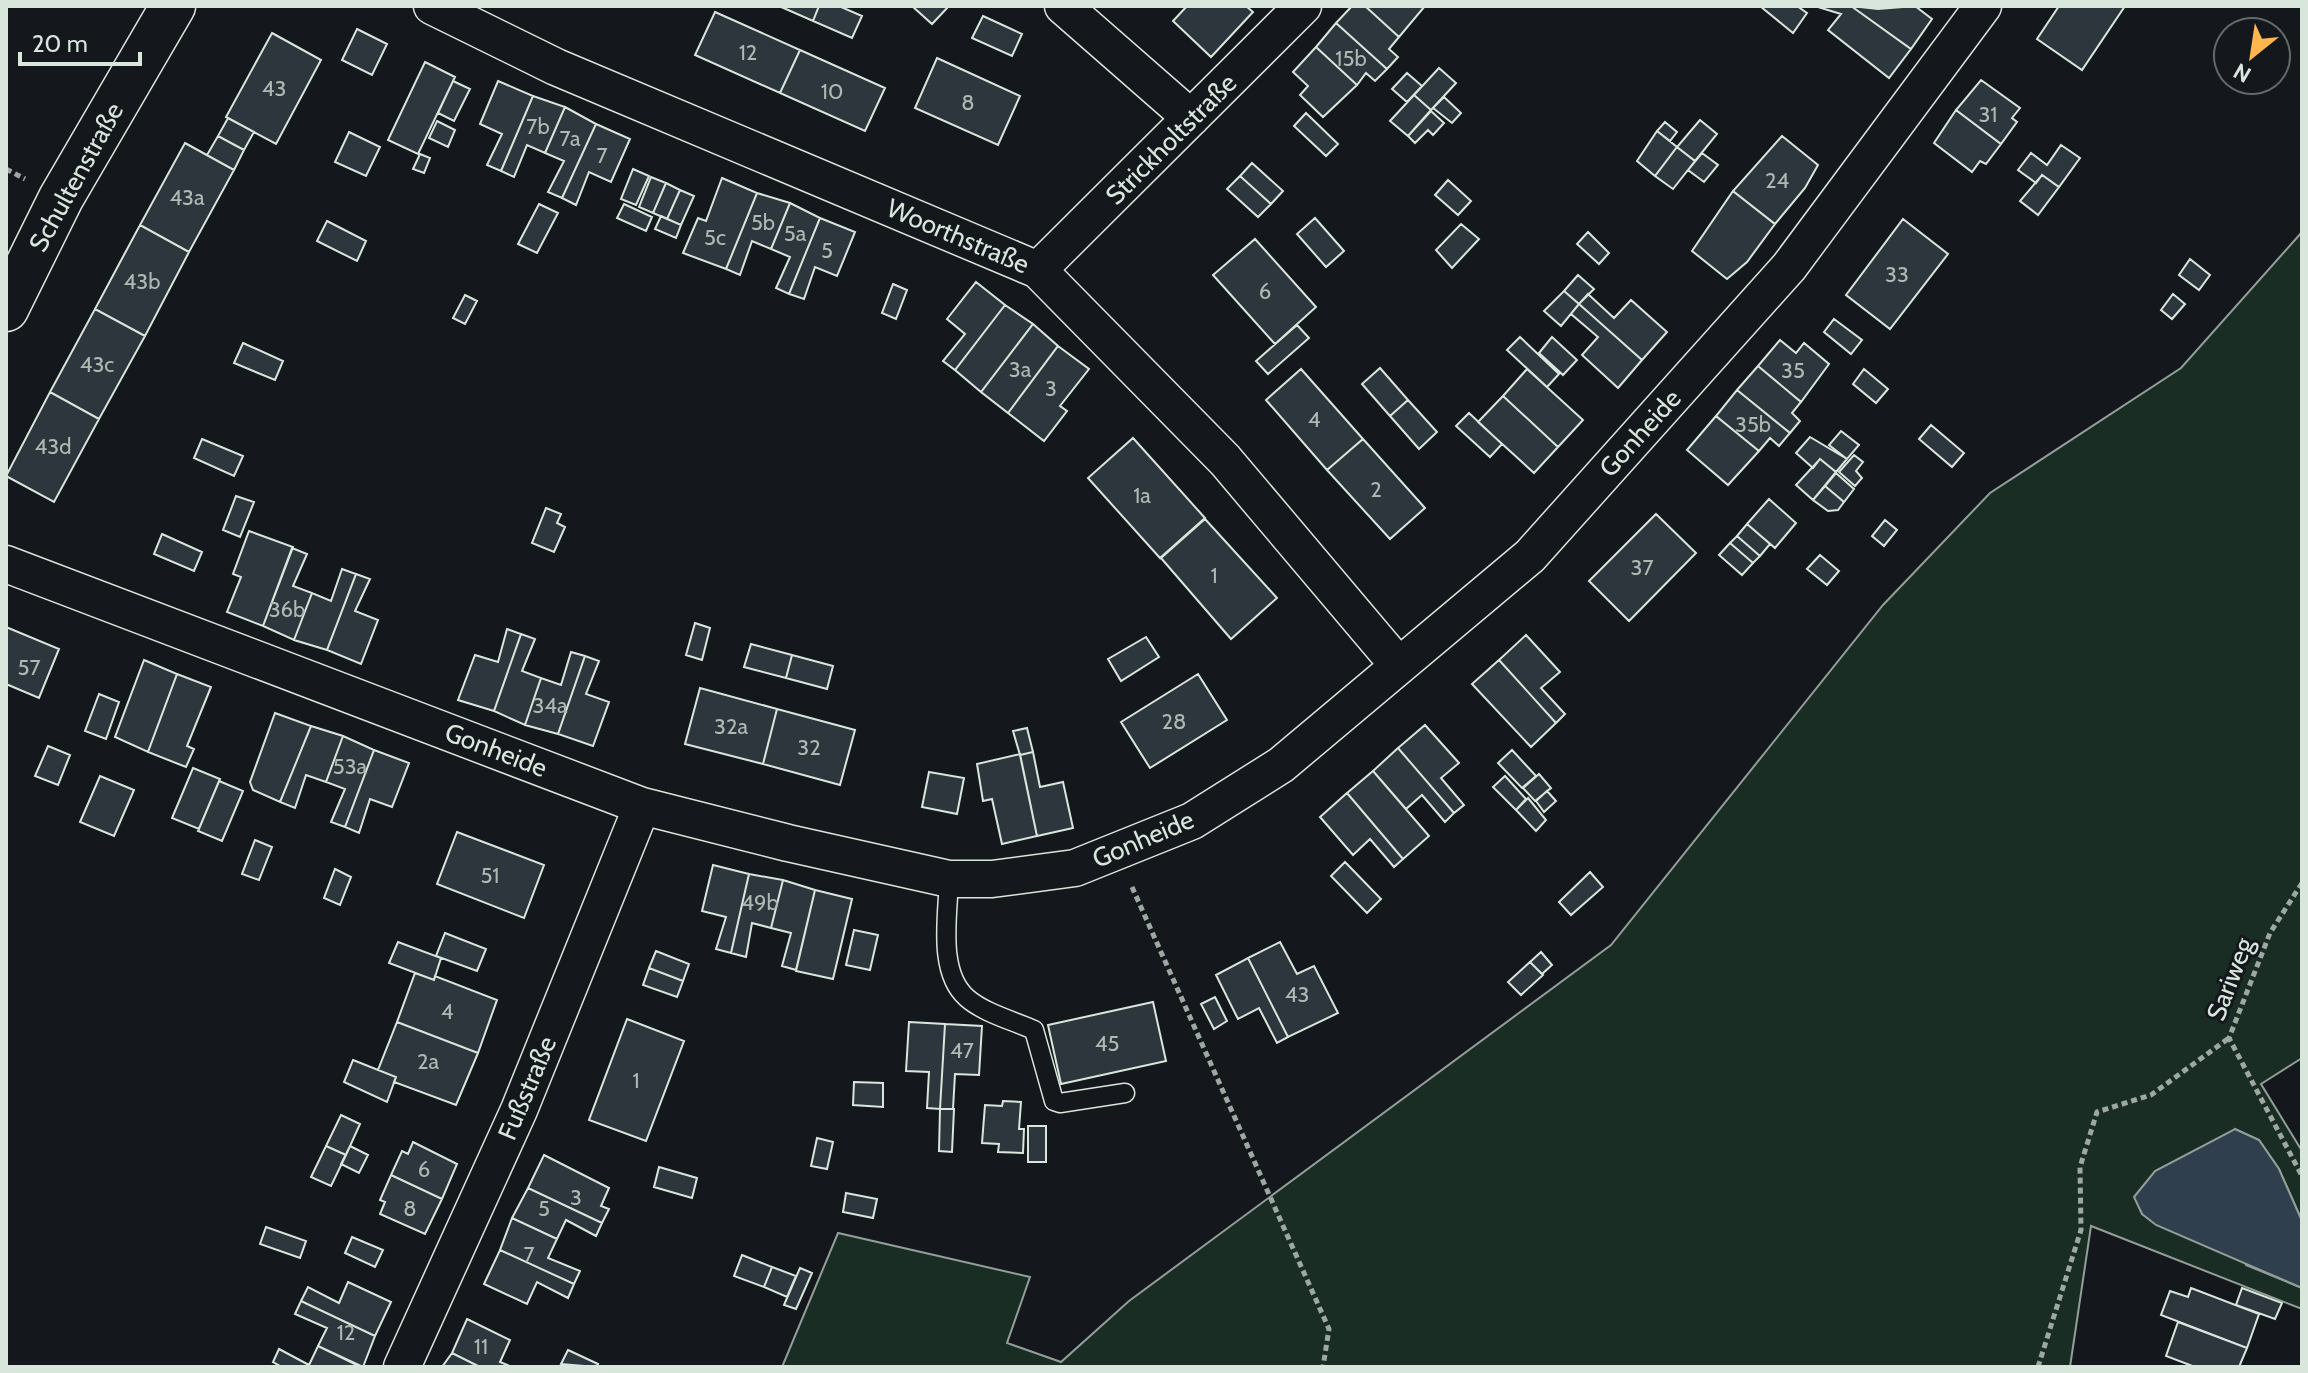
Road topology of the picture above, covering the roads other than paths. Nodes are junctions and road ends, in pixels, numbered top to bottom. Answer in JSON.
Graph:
{"nodes":[{"id":1,"x":173,"y":6,"type":"edge"},
{"id":2,"x":432,"y":6,"type":"edge"},
{"id":3,"x":1063,"y":6,"type":"edge"},
{"id":4,"x":1303,"y":6,"type":"edge"},
{"id":5,"x":1983,"y":6,"type":"edge"},
{"id":6,"x":1191,"y":118,"type":"junction"},
{"id":7,"x":1038,"y":270,"type":"junction"},
{"id":8,"x":6,"y":309,"type":"edge"},
{"id":9,"x":6,"y":564,"type":"edge"},
{"id":10,"x":1386,"y":677,"type":"junction"},
{"id":11,"x":642,"y":806,"type":"junction"},
{"id":12,"x":949,"y":879,"type":"junction"},
{"id":13,"x":1125,"y":1093,"type":"dead end"},
{"id":14,"x":402,"y":1367,"type":"edge"}],
"edges":[{"from":1,"to":8,"type":"main road","name":"Schultenstraße"},
{"from":2,"to":7,"type":"street","name":"Woorthstraße"},
{"from":3,"to":6,"type":"street"},
{"from":4,"to":6,"type":"street","name":"Strickholtstraße"},
{"from":5,"to":10,"type":"street","name":"Gonheide"},
{"from":6,"to":7,"type":"street","name":"Strickholtstraße"},
{"from":7,"to":10,"type":"street","name":"Woorthstraße"},
{"from":9,"to":11,"type":"street","name":"Gonheide"},
{"from":10,"to":12,"type":"street","name":"Gonheide"},
{"from":11,"to":12,"type":"street","name":"Gonheide"},
{"from":11,"to":14,"type":"street","name":"Fußstraße"},
{"from":12,"to":13,"type":"lane"}]}
